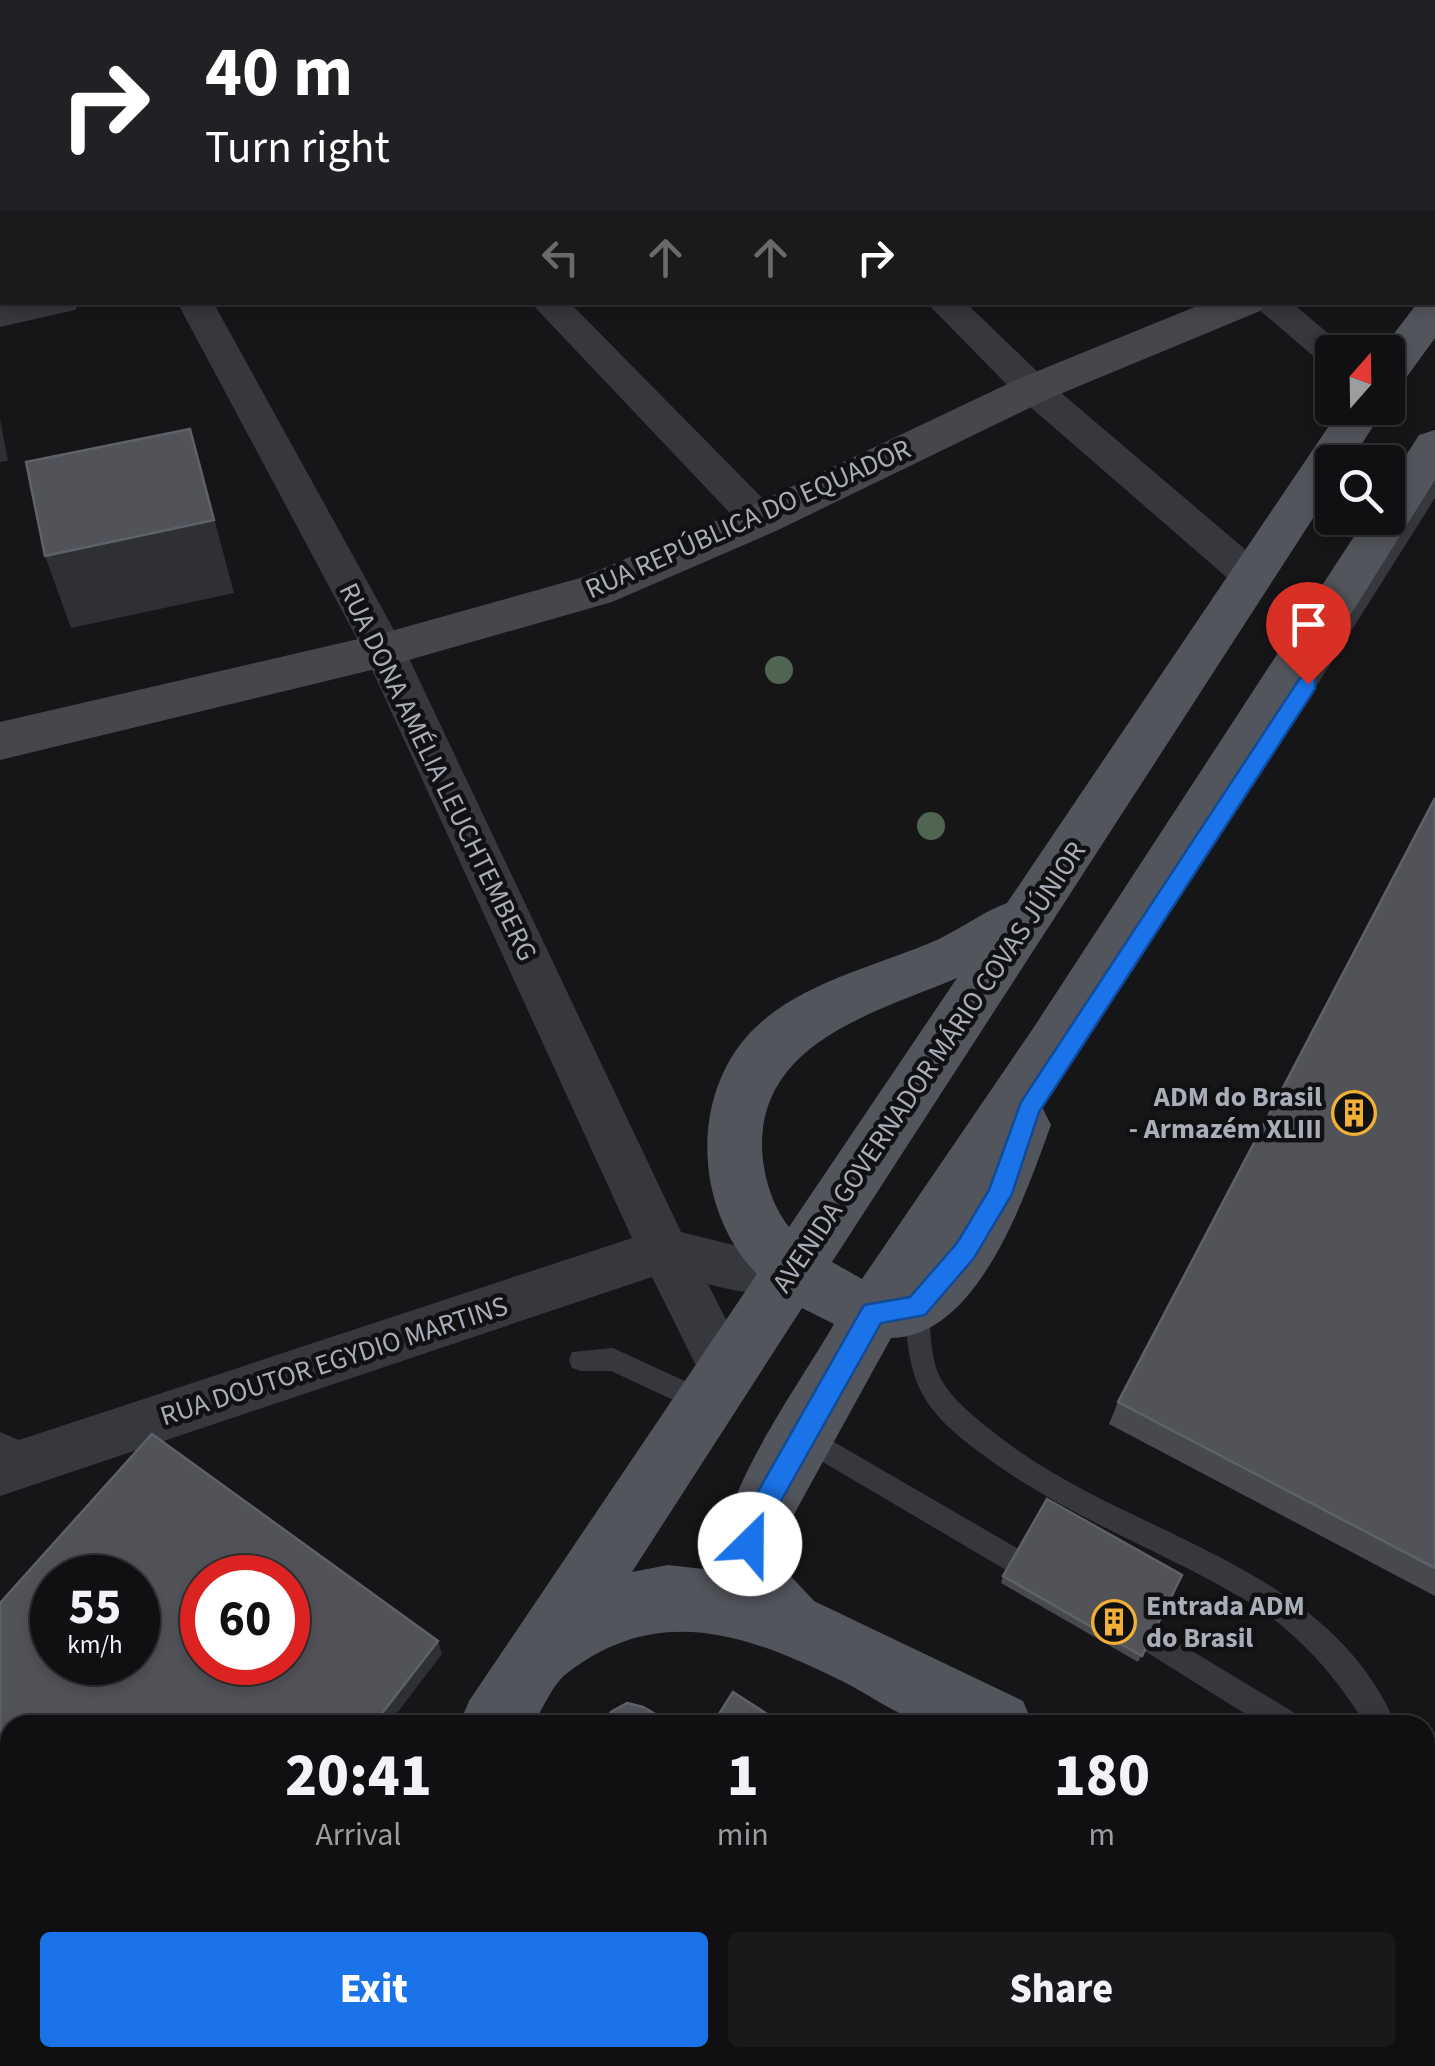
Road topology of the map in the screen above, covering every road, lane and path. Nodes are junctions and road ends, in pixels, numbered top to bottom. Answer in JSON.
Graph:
{"nodes":[{"id":1,"x":49,"y":305,"type":"edge"},
{"id":2,"x":197,"y":305,"type":"edge"},
{"id":3,"x":551,"y":305,"type":"edge"},
{"id":4,"x":947,"y":305,"type":"edge"},
{"id":5,"x":1238,"y":305,"type":"edge"},
{"id":6,"x":1272,"y":305,"type":"edge"},
{"id":7,"x":1435,"y":308,"type":"edge"},
{"id":8,"x":0,"y":316,"type":"edge"},
{"id":9,"x":1315,"y":339,"type":"edge"},
{"id":10,"x":1405,"y":349,"type":"edge"},
{"id":11,"x":1033,"y":390,"type":"junction"},
{"id":12,"x":1352,"y":425,"type":"edge"},
{"id":13,"x":1435,"y":445,"type":"edge"},
{"id":14,"x":1435,"y":483,"type":"edge"},
{"id":15,"x":760,"y":520,"type":"junction"},
{"id":16,"x":1253,"y":578,"type":"junction"},
{"id":17,"x":384,"y":650,"type":"junction"},
{"id":18,"x":0,"y":741,"type":"edge"},
{"id":19,"x":1033,"y":910,"type":"junction"},
{"id":20,"x":1054,"y":1044,"type":"junction"},
{"id":21,"x":1029,"y":1109,"type":"junction"},
{"id":22,"x":664,"y":1250,"type":"junction"},
{"id":23,"x":794,"y":1269,"type":"junction"},
{"id":24,"x":895,"y":1310,"type":"junction"},
{"id":25,"x":581,"y":1360,"type":"dead end"},
{"id":26,"x":716,"y":1387,"type":"junction"},
{"id":27,"x":803,"y":1436,"type":"junction"},
{"id":28,"x":2,"y":1464,"type":"edge"},
{"id":29,"x":1059,"y":1587,"type":"edge"},
{"id":30,"x":1108,"y":1614,"type":"edge"},
{"id":31,"x":794,"y":1628,"type":"junction"},
{"id":32,"x":533,"y":1666,"type":"junction"},
{"id":33,"x":500,"y":1715,"type":"edge"},
{"id":34,"x":978,"y":1715,"type":"edge"},
{"id":35,"x":1272,"y":1715,"type":"edge"},
{"id":36,"x":1376,"y":1715,"type":"edge"}],
"edges":[{"from":1,"to":8,"type":"street"},
{"from":2,"to":17,"type":"street","name":"RUA DONA AMÉLIA LEUCHTEMBERG"},
{"from":3,"to":15,"type":"street"},
{"from":4,"to":11,"type":"street"},
{"from":5,"to":11,"type":"street","name":"RUA REPÚBLICA DO EQUADOR"},
{"from":6,"to":9,"type":"street"},
{"from":7,"to":10,"type":"main road"},
{"from":11,"to":15,"type":"street","name":"RUA REPÚBLICA DO EQUADOR"},
{"from":11,"to":16,"type":"street"},
{"from":12,"to":16,"type":"main road","name":"AVENIDA GOVERNADOR MÁRIO COVAS JÚNIOR"},
{"from":13,"to":20,"type":"main road"},
{"from":14,"to":21,"type":"lane"},
{"from":15,"to":17,"type":"street","name":"RUA REPÚBLICA DO EQUADOR"},
{"from":16,"to":19,"type":"main road","name":"AVENIDA GOVERNADOR MÁRIO COVAS JÚNIOR"},
{"from":17,"to":18,"type":"street","name":"RUA REPÚBLICA DO EQUADOR"},
{"from":17,"to":22,"type":"street","name":"RUA DONA AMÉLIA LEUCHTEMBERG"},
{"from":19,"to":23,"type":"main road","name":"AVENIDA GOVERNADOR MÁRIO COVAS JÚNIOR"},
{"from":19,"to":23,"type":"main road"},
{"from":20,"to":21,"type":"main road"},
{"from":20,"to":24,"type":"main road"},
{"from":21,"to":24,"type":"main road"},
{"from":22,"to":23,"type":"street"},
{"from":22,"to":26,"type":"street","name":"RUA DONA AMÉLIA LEUCHTEMBERG"},
{"from":22,"to":28,"type":"street","name":"RUA DOUTOR EGYDIO MARTINS"},
{"from":23,"to":24,"type":"main road"},
{"from":23,"to":26,"type":"main road","name":"AVENIDA GOVERNADOR MÁRIO COVAS JÚNIOR"},
{"from":24,"to":27,"type":"main road"},
{"from":24,"to":36,"type":"lane"},
{"from":25,"to":26,"type":"lane"},
{"from":26,"to":32,"type":"main road","name":"AVENIDA GOVERNADOR MÁRIO COVAS JÚNIOR"},
{"from":27,"to":29,"type":"lane"},
{"from":27,"to":31,"type":"main road"},
{"from":30,"to":35,"type":"lane"},
{"from":31,"to":32,"type":"main road"},
{"from":31,"to":34,"type":"main road"},
{"from":32,"to":33,"type":"main road","name":"AVENIDA GOVERNADOR MÁRIO COVAS JÚNIOR"}]}
